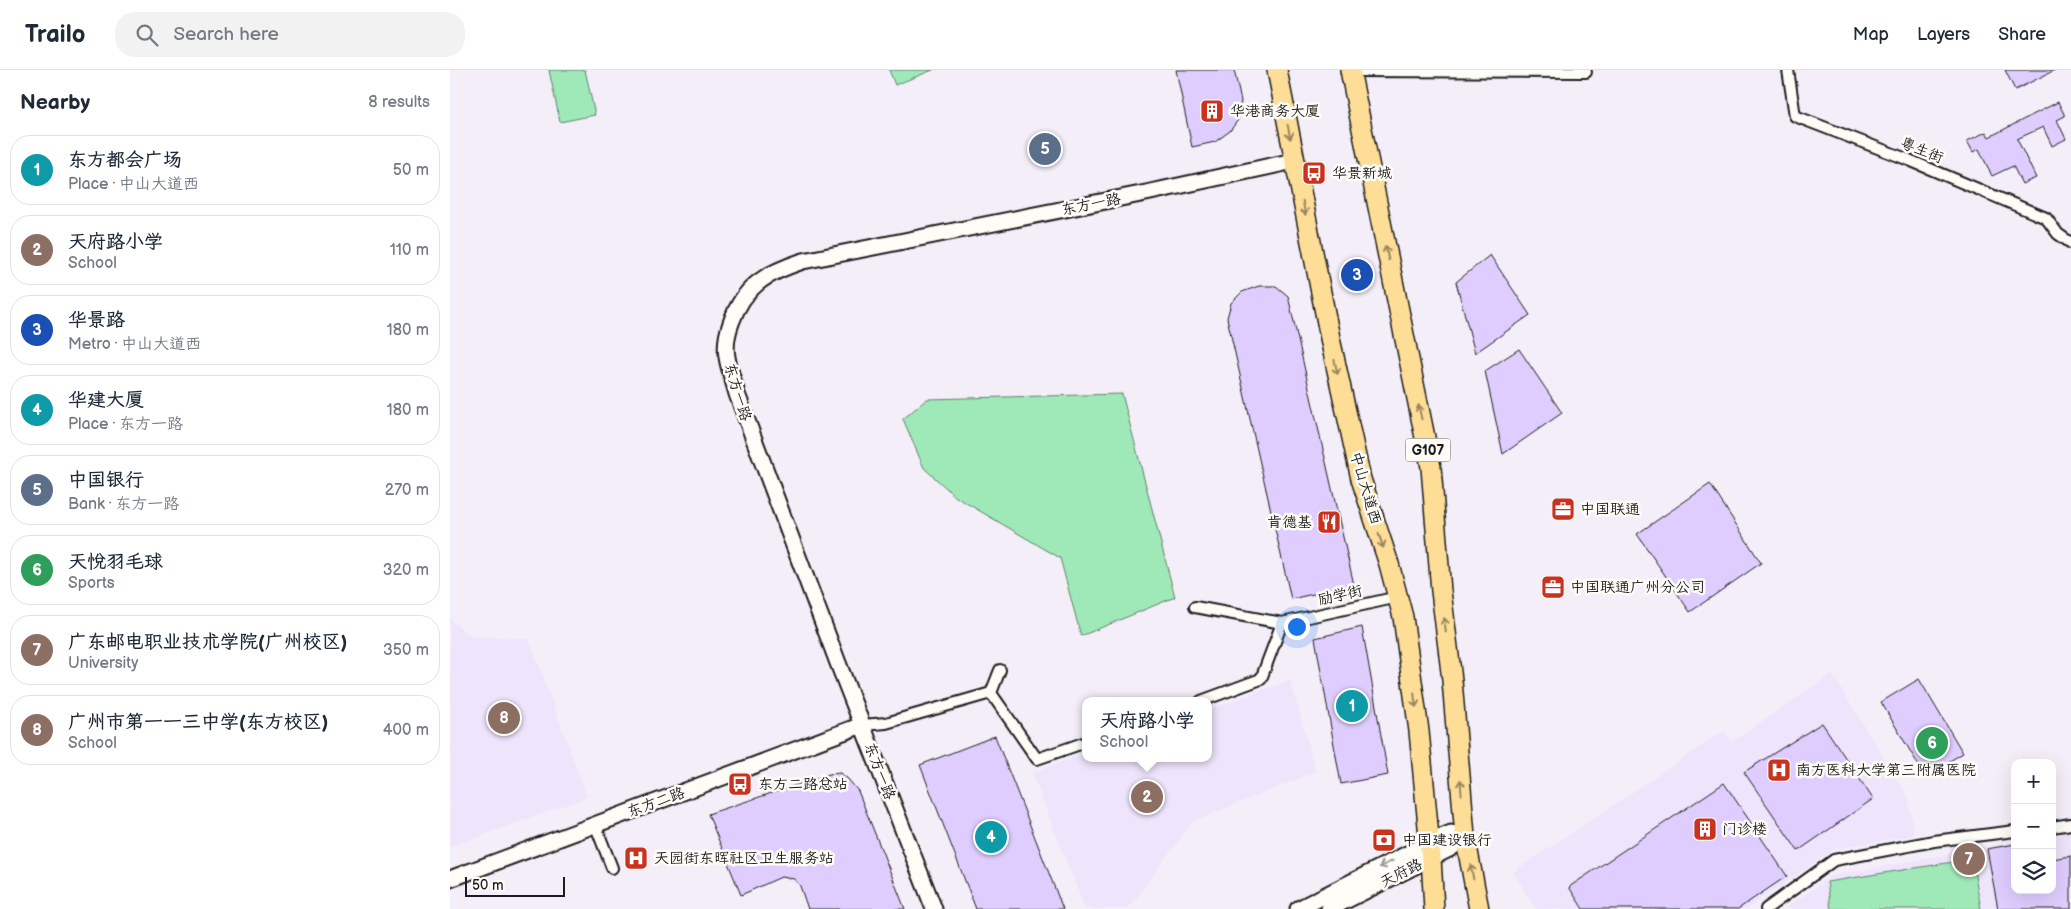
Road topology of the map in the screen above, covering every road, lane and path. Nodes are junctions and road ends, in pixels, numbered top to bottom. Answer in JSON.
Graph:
{"nodes":[{"id":1,"x":1277,"y":70,"type":"edge"},
{"id":2,"x":1788,"y":70,"type":"edge"},
{"id":3,"x":1350,"y":71,"type":"edge"},
{"id":4,"x":1586,"y":72,"type":"dead end"},
{"id":5,"x":1294,"y":160,"type":"junction"},
{"id":6,"x":2071,"y":243,"type":"edge"},
{"id":7,"x":1398,"y":596,"type":"junction"},
{"id":8,"x":1195,"y":607,"type":"dead end"},
{"id":9,"x":1285,"y":622,"type":"junction"},
{"id":10,"x":1000,"y":670,"type":"dead end"},
{"id":11,"x":991,"y":693,"type":"junction"},
{"id":12,"x":1212,"y":697,"type":"edge"},
{"id":13,"x":862,"y":725,"type":"junction"},
{"id":14,"x":1082,"y":743,"type":"edge"},
{"id":15,"x":596,"y":824,"type":"junction"},
{"id":16,"x":2071,"y":824,"type":"edge"},
{"id":17,"x":2056,"y":826,"type":"edge"},
{"id":18,"x":2011,"y":831,"type":"edge"},
{"id":19,"x":1465,"y":836,"type":"junction"},
{"id":20,"x":1430,"y":850,"type":"junction"},
{"id":21,"x":612,"y":868,"type":"dead end"},
{"id":22,"x":450,"y":879,"type":"edge"},
{"id":23,"x":934,"y":909,"type":"edge"},
{"id":24,"x":1298,"y":909,"type":"edge"},
{"id":25,"x":1329,"y":909,"type":"edge"},
{"id":26,"x":1434,"y":909,"type":"edge"},
{"id":27,"x":1479,"y":909,"type":"edge"},
{"id":28,"x":1766,"y":909,"type":"edge"}],
"edges":[{"from":1,"to":5,"type":"highway","name":"中山大道西","one_way":true},
{"from":2,"to":6,"type":"street","name":"粤生街"},
{"from":3,"to":4,"type":"street"},
{"from":19,"to":3,"type":"highway","number":"G107","one_way":true},
{"from":5,"to":7,"type":"highway","name":"中山大道西","one_way":true},
{"from":5,"to":13,"type":"street","name":"东方一路"},
{"from":7,"to":9,"type":"street","name":"励学街"},
{"from":7,"to":20,"type":"highway","name":"中山大道西","one_way":true},
{"from":8,"to":9,"type":"street"},
{"from":9,"to":12,"type":"street"},
{"from":10,"to":11,"type":"street"},
{"from":11,"to":13,"type":"street"},
{"from":11,"to":14,"type":"street"},
{"from":13,"to":15,"type":"street","name":"东方二路"},
{"from":13,"to":23,"type":"street","name":"东方一路"},
{"from":15,"to":21,"type":"street"},
{"from":15,"to":22,"type":"street","name":"东方二路"},
{"from":16,"to":17,"type":"street"},
{"from":18,"to":28,"type":"street"},
{"from":19,"to":20,"type":"street","name":"天府路"},
{"from":27,"to":19,"type":"highway","number":"G107","one_way":true},
{"from":20,"to":24,"type":"street","name":"天府路","one_way":true},
{"from":20,"to":25,"type":"street","name":"天府路"},
{"from":20,"to":26,"type":"highway","name":"中山大道西"}]}
